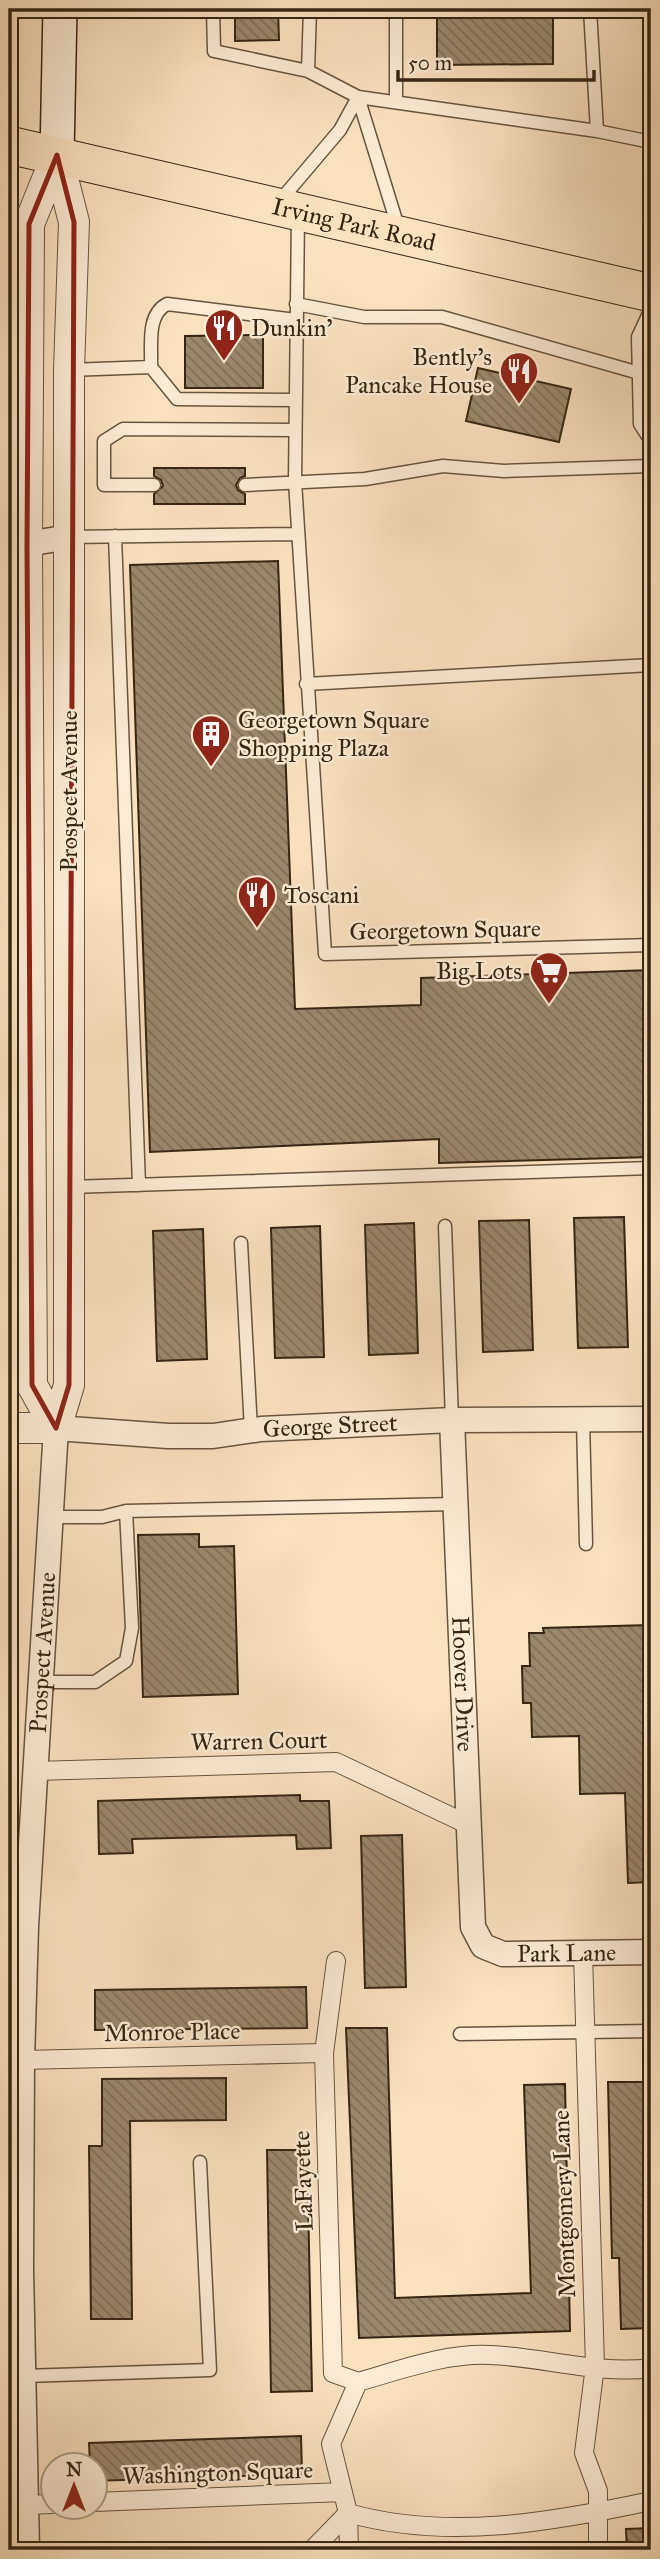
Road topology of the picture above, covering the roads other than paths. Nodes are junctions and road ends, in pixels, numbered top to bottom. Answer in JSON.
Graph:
{"nodes":[{"id":1,"x":61,"y":9,"type":"edge"},
{"id":2,"x":213,"y":9,"type":"edge"},
{"id":3,"x":310,"y":9,"type":"edge"},
{"id":4,"x":396,"y":9,"type":"edge"},
{"id":5,"x":590,"y":9,"type":"edge"},
{"id":6,"x":308,"y":71,"type":"junction"},
{"id":7,"x":358,"y":97,"type":"junction"},
{"id":8,"x":396,"y":102,"type":"junction"},
{"id":9,"x":597,"y":131,"type":"junction"},
{"id":10,"x":651,"y":142,"type":"edge"},
{"id":11,"x":9,"y":145,"type":"edge"},
{"id":12,"x":57,"y":155,"type":"junction"},
{"id":13,"x":287,"y":207,"type":"junction"},
{"id":14,"x":400,"y":234,"type":"junction"},
{"id":15,"x":651,"y":293,"type":"edge"},
{"id":16,"x":296,"y":304,"type":"junction"},
{"id":17,"x":651,"y":309,"type":"edge"},
{"id":18,"x":296,"y":320,"type":"junction"},
{"id":19,"x":151,"y":367,"type":"junction"},
{"id":20,"x":69,"y":370,"type":"junction"},
{"id":21,"x":639,"y":373,"type":"junction"},
{"id":22,"x":295,"y":400,"type":"junction"},
{"id":23,"x":295,"y":430,"type":"junction"},
{"id":24,"x":651,"y":441,"type":"edge"},
{"id":25,"x":651,"y":466,"type":"edge"},
{"id":26,"x":295,"y":481,"type":"junction"},
{"id":27,"x":154,"y":485,"type":"dead end"},
{"id":28,"x":245,"y":485,"type":"dead end"},
{"id":29,"x":297,"y":534,"type":"junction"},
{"id":30,"x":115,"y":536,"type":"junction"},
{"id":31,"x":69,"y":537,"type":"junction"},
{"id":32,"x":18,"y":546,"type":"edge"},
{"id":33,"x":651,"y":665,"type":"edge"},
{"id":34,"x":306,"y":684,"type":"junction"},
{"id":35,"x":651,"y":945,"type":"edge"},
{"id":36,"x":651,"y":1168,"type":"edge"},
{"id":37,"x":139,"y":1185,"type":"junction"},
{"id":38,"x":69,"y":1187,"type":"junction"},
{"id":39,"x":445,"y":1226,"type":"dead end"},
{"id":40,"x":241,"y":1244,"type":"dead end"},
{"id":41,"x":651,"y":1419,"type":"edge"},
{"id":42,"x":452,"y":1420,"type":"junction"},
{"id":43,"x":583,"y":1420,"type":"junction"},
{"id":44,"x":9,"y":1428,"type":"edge"},
{"id":45,"x":55,"y":1428,"type":"junction"},
{"id":46,"x":251,"y":1430,"type":"junction"},
{"id":47,"x":456,"y":1504,"type":"junction"},
{"id":48,"x":126,"y":1511,"type":"junction"},
{"id":49,"x":53,"y":1517,"type":"junction"},
{"id":50,"x":586,"y":1544,"type":"dead end"},
{"id":51,"x":42,"y":1682,"type":"junction"},
{"id":52,"x":36,"y":1771,"type":"junction"},
{"id":53,"x":469,"y":1825,"type":"junction"},
{"id":54,"x":483,"y":1946,"type":"joint"},
{"id":55,"x":651,"y":1952,"type":"edge"},
{"id":56,"x":583,"y":1953,"type":"junction"},
{"id":57,"x":336,"y":1961,"type":"dead end"},
{"id":58,"x":651,"y":2031,"type":"edge"},
{"id":59,"x":584,"y":2032,"type":"junction"},
{"id":60,"x":460,"y":2034,"type":"dead end"},
{"id":61,"x":324,"y":2053,"type":"junction"},
{"id":62,"x":22,"y":2060,"type":"junction"},
{"id":63,"x":200,"y":2162,"type":"dead end"},
{"id":64,"x":594,"y":2367,"type":"junction"},
{"id":65,"x":651,"y":2368,"type":"edge"},
{"id":66,"x":24,"y":2376,"type":"junction"},
{"id":67,"x":358,"y":2382,"type":"junction"},
{"id":68,"x":343,"y":2492,"type":"junction"},
{"id":69,"x":108,"y":2501,"type":"edge"},
{"id":70,"x":651,"y":2501,"type":"edge"},
{"id":71,"x":26,"y":2505,"type":"junction"},
{"id":72,"x":38,"y":2505,"type":"edge"},
{"id":73,"x":597,"y":2512,"type":"junction"},
{"id":74,"x":348,"y":2513,"type":"junction"},
{"id":75,"x":27,"y":2550,"type":"edge"},
{"id":76,"x":312,"y":2550,"type":"edge"},
{"id":77,"x":349,"y":2550,"type":"edge"},
{"id":78,"x":598,"y":2550,"type":"edge"}],
"edges":[{"from":1,"to":12,"type":"main road","name":"Prospect Avenue"},
{"from":2,"to":6,"type":"lane"},
{"from":3,"to":6,"type":"lane"},
{"from":4,"to":8,"type":"lane"},
{"from":5,"to":9,"type":"lane"},
{"from":6,"to":7,"type":"lane"},
{"from":7,"to":8,"type":"lane"},
{"from":7,"to":13,"type":"lane"},
{"from":7,"to":14,"type":"lane"},
{"from":8,"to":9,"type":"lane"},
{"from":9,"to":10,"type":"lane"},
{"from":11,"to":12,"type":"main road","name":"Irving Park Road"},
{"from":12,"to":13,"type":"main road","name":"Irving Park Road"},
{"from":12,"to":20,"type":"street","name":"Prospect Avenue"},
{"from":12,"to":32,"type":"street","name":"Prospect Avenue"},
{"from":13,"to":14,"type":"main road","name":"Irving Park Road"},
{"from":13,"to":16,"type":"lane","name":"Georgetown Square"},
{"from":14,"to":15,"type":"main road","name":"Irving Park Road"},
{"from":16,"to":18,"type":"lane","name":"Georgetown Square"},
{"from":16,"to":21,"type":"lane"},
{"from":17,"to":21,"type":"lane"},
{"from":18,"to":19,"type":"lane"},
{"from":18,"to":22,"type":"lane","name":"Georgetown Square"},
{"from":19,"to":20,"type":"lane"},
{"from":19,"to":22,"type":"lane"},
{"from":20,"to":31,"type":"street","name":"Prospect Avenue"},
{"from":21,"to":24,"type":"lane"},
{"from":22,"to":23,"type":"lane","name":"Georgetown Square"},
{"from":23,"to":26,"type":"lane","name":"Georgetown Square"},
{"from":23,"to":27,"type":"lane"},
{"from":25,"to":26,"type":"lane"},
{"from":26,"to":28,"type":"lane"},
{"from":26,"to":29,"type":"lane","name":"Georgetown Square"},
{"from":29,"to":30,"type":"lane"},
{"from":29,"to":34,"type":"lane","name":"Georgetown Square"},
{"from":30,"to":31,"type":"lane"},
{"from":30,"to":37,"type":"lane"},
{"from":31,"to":32,"type":"street"},
{"from":31,"to":38,"type":"street","name":"Prospect Avenue"},
{"from":32,"to":45,"type":"street","name":"Prospect Avenue"},
{"from":33,"to":34,"type":"lane"},
{"from":34,"to":35,"type":"lane","name":"Georgetown Square"},
{"from":36,"to":37,"type":"lane"},
{"from":37,"to":38,"type":"lane"},
{"from":38,"to":45,"type":"street","name":"Prospect Avenue"},
{"from":39,"to":42,"type":"lane"},
{"from":40,"to":46,"type":"lane"},
{"from":41,"to":43,"type":"street","name":"George Street"},
{"from":42,"to":43,"type":"street","name":"George Street"},
{"from":42,"to":46,"type":"street","name":"George Street"},
{"from":42,"to":47,"type":"street","name":"Hoover Drive"},
{"from":43,"to":50,"type":"lane"},
{"from":44,"to":45,"type":"street","name":"George Street"},
{"from":45,"to":46,"type":"street","name":"George Street"},
{"from":45,"to":49,"type":"street","name":"Prospect Avenue"},
{"from":47,"to":48,"type":"lane"},
{"from":47,"to":53,"type":"street","name":"Hoover Drive"},
{"from":48,"to":49,"type":"lane"},
{"from":48,"to":51,"type":"lane"},
{"from":49,"to":51,"type":"street","name":"Prospect Avenue"},
{"from":51,"to":52,"type":"street","name":"Prospect Avenue"},
{"from":52,"to":53,"type":"street","name":"Warren Court"},
{"from":52,"to":62,"type":"street","name":"Prospect Avenue"},
{"from":53,"to":54,"type":"street","name":"Hoover Drive"},
{"from":54,"to":56,"type":"street","name":"Park Lane"},
{"from":55,"to":56,"type":"street","name":"Park Lane"},
{"from":56,"to":59,"type":"street","name":"Montgomery Lane"},
{"from":57,"to":61,"type":"street","name":"LaFayette"},
{"from":58,"to":59,"type":"lane"},
{"from":59,"to":60,"type":"lane"},
{"from":59,"to":64,"type":"street","name":"Montgomery Lane"},
{"from":61,"to":62,"type":"street","name":"Monroe Place"},
{"from":61,"to":67,"type":"street","name":"LaFayette"},
{"from":62,"to":66,"type":"street","name":"Prospect Avenue"},
{"from":63,"to":66,"type":"lane"},
{"from":64,"to":65,"type":"street"},
{"from":64,"to":67,"type":"street"},
{"from":64,"to":73,"type":"street","name":"Montgomery Lane"},
{"from":66,"to":71,"type":"street","name":"Prospect Avenue"},
{"from":67,"to":68,"type":"street","name":"Washington Square"},
{"from":68,"to":69,"type":"street","name":"Washington Square"},
{"from":68,"to":74,"type":"street","name":"Washington Square"},
{"from":70,"to":73,"type":"street"},
{"from":71,"to":72,"type":"street"},
{"from":71,"to":75,"type":"street","name":"Prospect Avenue"},
{"from":73,"to":74,"type":"street"},
{"from":73,"to":78,"type":"street"},
{"from":74,"to":76,"type":"street"},
{"from":74,"to":77,"type":"street"}]}
